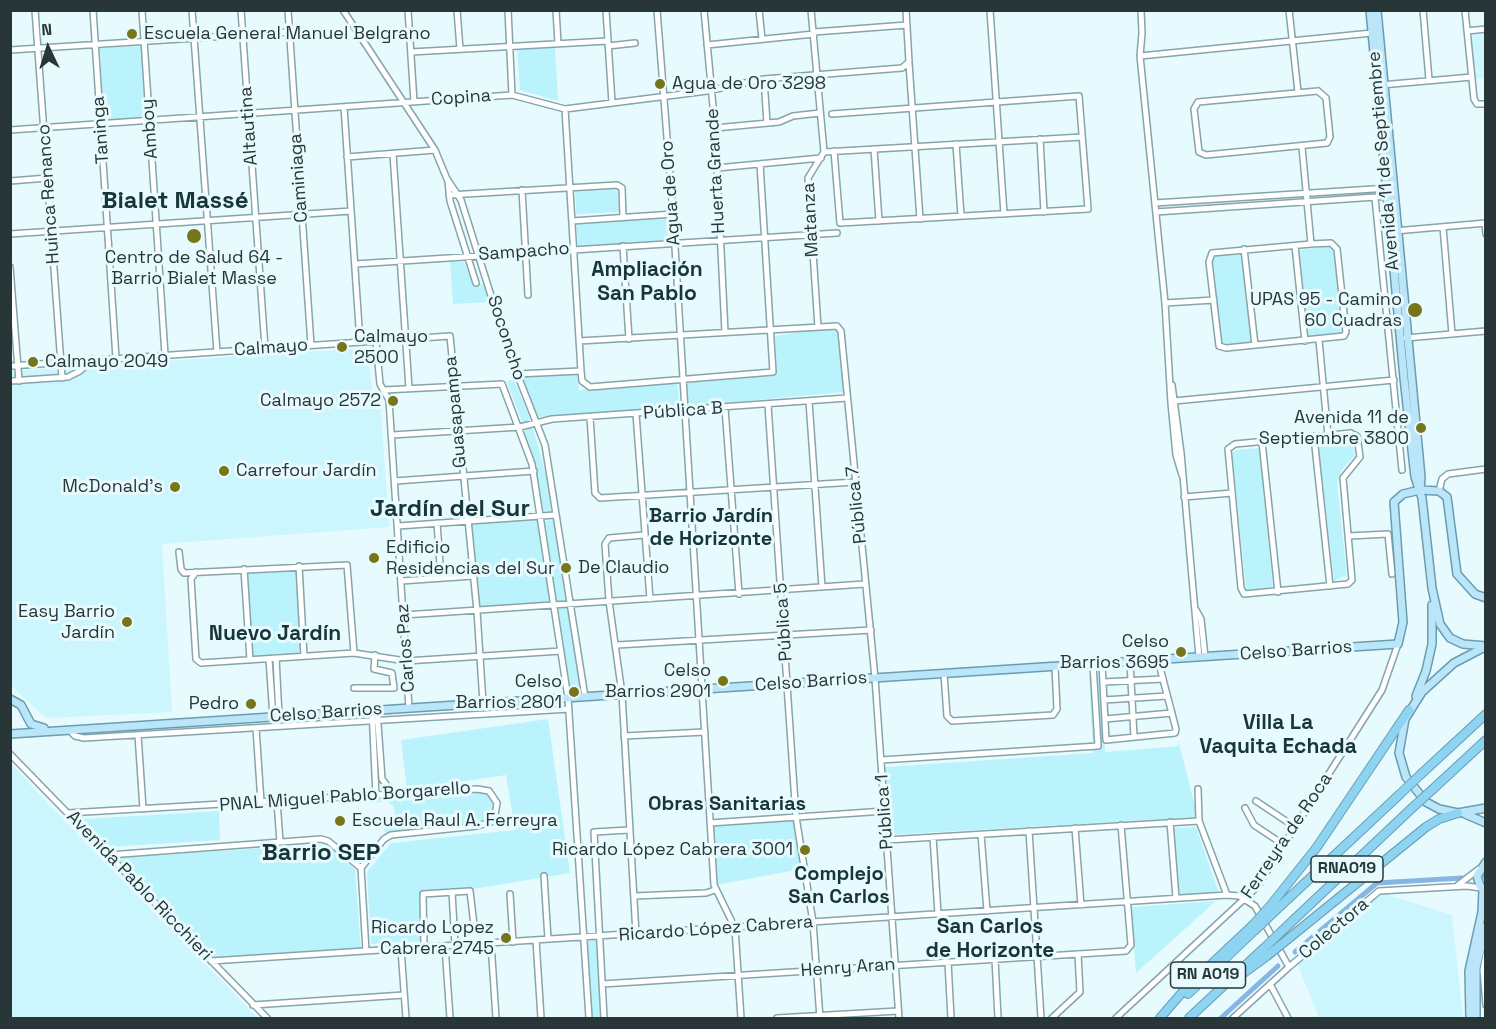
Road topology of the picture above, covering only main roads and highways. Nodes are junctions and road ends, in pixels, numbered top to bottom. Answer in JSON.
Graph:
{"nodes":[{"id":1,"x":1370,"y":10,"type":"edge"},
{"id":2,"x":1377,"y":10,"type":"edge"},
{"id":3,"x":1380,"y":85,"type":"junction"},
{"id":4,"x":1420,"y":490,"type":"junction"},
{"id":5,"x":1432,"y":588,"type":"junction"},
{"id":6,"x":1485,"y":598,"type":"edge"},
{"id":7,"x":1398,"y":644,"type":"joint"},
{"id":8,"x":1485,"y":646,"type":"edge"},
{"id":9,"x":10,"y":699,"type":"edge"},
{"id":10,"x":1412,"y":707,"type":"junction"},
{"id":11,"x":1485,"y":714,"type":"edge"},
{"id":12,"x":28,"y":719,"type":"junction"},
{"id":13,"x":223,"y":720,"type":"junction"},
{"id":14,"x":13,"y":734,"type":"edge"},
{"id":15,"x":1485,"y":740,"type":"edge"},
{"id":16,"x":1485,"y":808,"type":"edge"},
{"id":17,"x":1461,"y":813,"type":"junction"},
{"id":18,"x":1485,"y":823,"type":"edge"},
{"id":19,"x":1485,"y":862,"type":"edge"},
{"id":20,"x":1483,"y":890,"type":"edge"},
{"id":21,"x":1273,"y":908,"type":"junction"},
{"id":22,"x":1485,"y":926,"type":"edge"},
{"id":23,"x":1253,"y":928,"type":"joint"},
{"id":24,"x":1265,"y":952,"type":"junction"},
{"id":25,"x":1160,"y":1018,"type":"edge"},
{"id":26,"x":1189,"y":1018,"type":"edge"},
{"id":27,"x":1470,"y":1018,"type":"edge"},
{"id":28,"x":1476,"y":1018,"type":"edge"}],
"edges":[{"from":1,"to":3,"type":"main road","name":"Avenida 11 de Septiembre"},
{"from":2,"to":3,"type":"main road","name":"Avenida 11 de Septiembre"},
{"from":3,"to":4,"type":"main road","name":"Avenida 11 de Septiembre"},
{"from":4,"to":5,"type":"main road","name":"Avenida 11 de Septiembre"},
{"from":4,"to":6,"type":"main road"},
{"from":4,"to":7,"type":"main road","name":"Ferreyra de Roca"},
{"from":5,"to":8,"type":"main road","name":"Avenida 11 de Septiembre"},
{"from":5,"to":10,"type":"main road","name":"Avenida 11 de Septiembre"},
{"from":7,"to":13,"type":"main road","name":"Celso Barrios"},
{"from":8,"to":10,"type":"main road"},
{"from":9,"to":12,"type":"main road"},
{"from":10,"to":17,"type":"main road","name":"Avenida 11 de Septiembre"},
{"from":10,"to":21,"type":"highway"},
{"from":11,"to":21,"type":"highway","number":"RNA019","bridge":true},
{"from":12,"to":13,"type":"main road","name":"Celso Barrios"},
{"from":12,"to":14,"type":"main road"},
{"from":13,"to":14,"type":"main road","name":"Celso Barrios"},
{"from":15,"to":24,"type":"highway","number":"RNA019","bridge":true},
{"from":16,"to":17,"type":"main road"},
{"from":17,"to":18,"type":"main road"},
{"from":17,"to":24,"type":"highway","bridge":true},
{"from":19,"to":20,"type":"main road"},
{"from":20,"to":27,"type":"main road"},
{"from":21,"to":23,"type":"highway","number":"RNA019","bridge":true},
{"from":22,"to":28,"type":"main road"},
{"from":23,"to":25,"type":"highway","number":"RN A019"},
{"from":24,"to":26,"type":"highway","number":"RN A019"}]}
